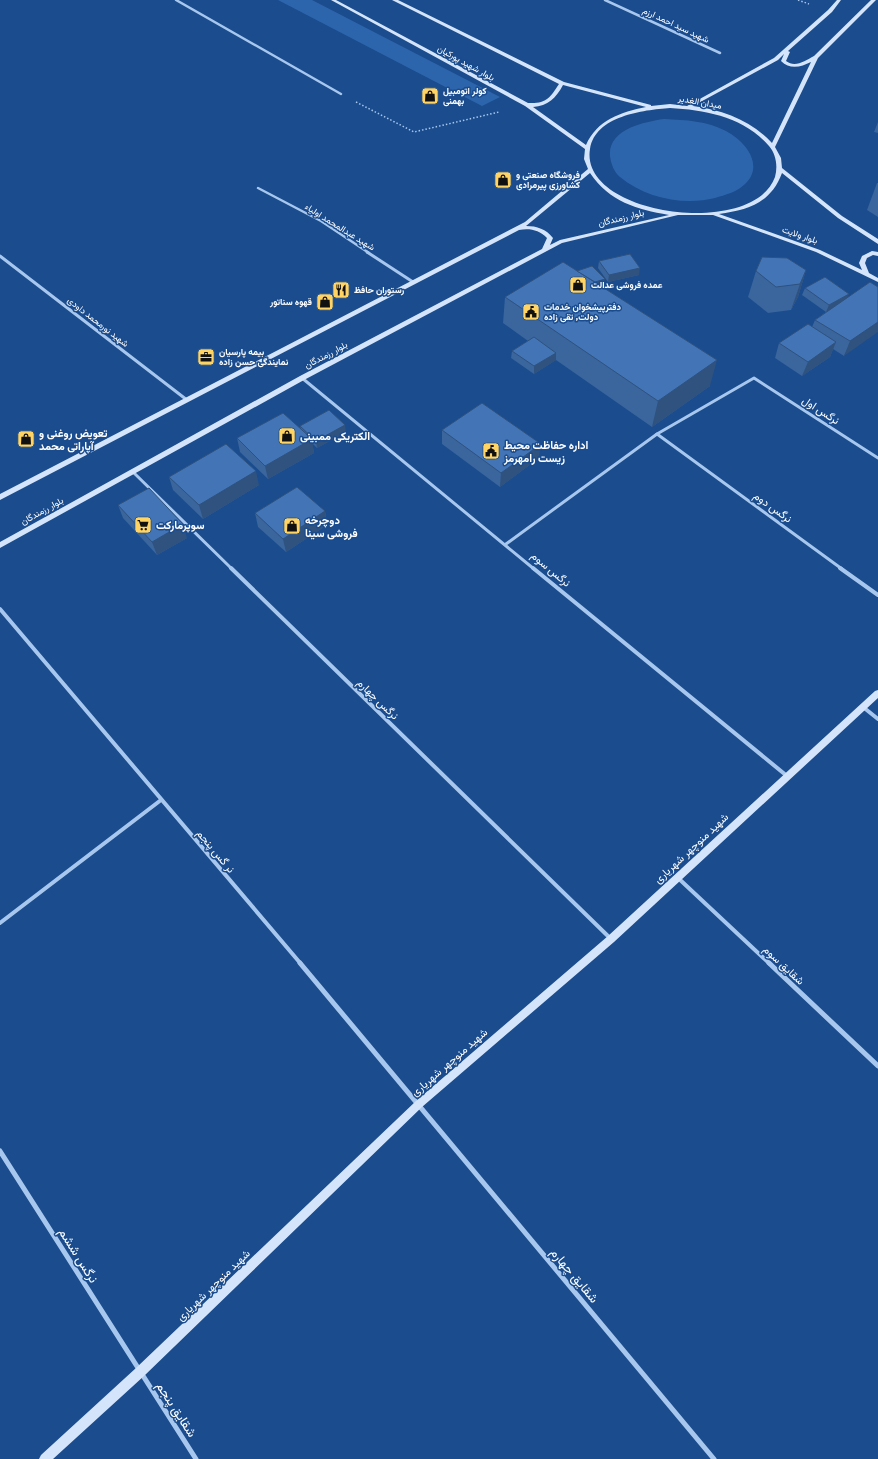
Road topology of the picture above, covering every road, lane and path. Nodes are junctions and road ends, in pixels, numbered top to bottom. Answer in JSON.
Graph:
{"nodes":[{"id":1,"x":176,"y":0,"type":"edge"},
{"id":2,"x":333,"y":0,"type":"edge"},
{"id":3,"x":394,"y":0,"type":"edge"},
{"id":4,"x":604,"y":0,"type":"edge"},
{"id":5,"x":839,"y":0,"type":"edge"},
{"id":6,"x":874,"y":0,"type":"edge"},
{"id":7,"x":790,"y":48,"type":"junction"},
{"id":8,"x":720,"y":54,"type":"dead end"},
{"id":9,"x":816,"y":57,"type":"junction"},
{"id":10,"x":562,"y":84,"type":"junction"},
{"id":11,"x":341,"y":94,"type":"joint"},
{"id":12,"x":527,"y":105,"type":"junction"},
{"id":13,"x":652,"y":107,"type":"junction"},
{"id":14,"x":688,"y":107,"type":"junction"},
{"id":15,"x":773,"y":147,"type":"junction"},
{"id":16,"x":587,"y":148,"type":"junction"},
{"id":17,"x":780,"y":169,"type":"junction"},
{"id":18,"x":590,"y":170,"type":"junction"},
{"id":19,"x":258,"y":188,"type":"dead end"},
{"id":20,"x":675,"y":215,"type":"junction"},
{"id":21,"x":714,"y":215,"type":"junction"},
{"id":22,"x":516,"y":228,"type":"junction"},
{"id":23,"x":878,"y":242,"type":"edge"},
{"id":24,"x":545,"y":250,"type":"junction"},
{"id":25,"x":878,"y":254,"type":"edge"},
{"id":26,"x":0,"y":256,"type":"edge"},
{"id":27,"x":867,"y":275,"type":"junction"},
{"id":28,"x":878,"y":280,"type":"edge"},
{"id":29,"x":413,"y":282,"type":"junction"},
{"id":30,"x":302,"y":378,"type":"junction"},
{"id":31,"x":187,"y":400,"type":"junction"},
{"id":32,"x":657,"y":434,"type":"junction"},
{"id":33,"x":878,"y":458,"type":"edge"},
{"id":34,"x":133,"y":472,"type":"junction"},
{"id":35,"x":0,"y":497,"type":"edge"},
{"id":36,"x":506,"y":544,"type":"junction"},
{"id":37,"x":0,"y":545,"type":"edge"},
{"id":38,"x":878,"y":595,"type":"edge"},
{"id":39,"x":0,"y":609,"type":"edge"},
{"id":40,"x":878,"y":693,"type":"edge"},
{"id":41,"x":862,"y":707,"type":"junction"},
{"id":42,"x":878,"y":719,"type":"edge"},
{"id":43,"x":787,"y":776,"type":"junction"},
{"id":44,"x":161,"y":800,"type":"junction"},
{"id":45,"x":677,"y":877,"type":"junction"},
{"id":46,"x":0,"y":923,"type":"edge"},
{"id":47,"x":611,"y":939,"type":"junction"},
{"id":48,"x":878,"y":1066,"type":"edge"},
{"id":49,"x":418,"y":1104,"type":"junction"},
{"id":50,"x":0,"y":1151,"type":"edge"},
{"id":51,"x":140,"y":1372,"type":"junction"},
{"id":52,"x":45,"y":1459,"type":"edge"},
{"id":53,"x":196,"y":1459,"type":"edge"},
{"id":54,"x":714,"y":1459,"type":"edge"}],
"edges":[{"from":1,"to":11,"type":"street"},
{"from":2,"to":12,"type":"main road","name":"بلوار شهید پورکیان"},
{"from":3,"to":10,"type":"main road"},
{"from":4,"to":8,"type":"street","name":"شهید سید احمد ارزم"},
{"from":5,"to":7,"type":"main road"},
{"from":6,"to":9,"type":"main road"},
{"from":7,"to":9,"type":"main road"},
{"from":7,"to":14,"type":"main road"},
{"from":9,"to":15,"type":"main road"},
{"from":10,"to":12,"type":"main road"},
{"from":10,"to":13,"type":"main road"},
{"from":11,"to":12,"type":"path"},
{"from":12,"to":16,"type":"main road","name":"بلوار شهید پورکیان"},
{"from":13,"to":14,"type":"main road","name":"میدان الغدیر"},
{"from":13,"to":16,"type":"main road","name":"میدان الغدیر"},
{"from":14,"to":15,"type":"main road","name":"میدان الغدیر"},
{"from":15,"to":17,"type":"main road","name":"میدان الغدیر"},
{"from":16,"to":18,"type":"main road"},
{"from":17,"to":21,"type":"main road"},
{"from":17,"to":23,"type":"main road"},
{"from":18,"to":20,"type":"main road"},
{"from":18,"to":22,"type":"main road"},
{"from":19,"to":29,"type":"street","name":"شهید عبدالمحمد اولیاء"},
{"from":20,"to":21,"type":"main road"},
{"from":20,"to":24,"type":"main road","name":"بلوار رزمندگان"},
{"from":21,"to":27,"type":"main road","name":"بلوار ولایت"},
{"from":22,"to":24,"type":"main road"},
{"from":22,"to":29,"type":"main road"},
{"from":24,"to":30,"type":"main road","name":"بلوار رزمندگان"},
{"from":25,"to":27,"type":"main road"},
{"from":26,"to":31,"type":"street","name":"شهید نورمحمد داودی"},
{"from":27,"to":28,"type":"main road","name":"بلوار ولایت"},
{"from":29,"to":31,"type":"main road"},
{"from":30,"to":34,"type":"main road","name":"بلوار رزمندگان"},
{"from":30,"to":36,"type":"street","name":"نرگس سوم"},
{"from":31,"to":35,"type":"main road"},
{"from":32,"to":33,"type":"street","name":"نرگس اول"},
{"from":32,"to":36,"type":"street"},
{"from":32,"to":38,"type":"street","name":"نرگس دوم"},
{"from":34,"to":37,"type":"main road","name":"بلوار رزمندگان"},
{"from":34,"to":47,"type":"street","name":"نرگس چهارم"},
{"from":36,"to":43,"type":"street","name":"نرگس سوم"},
{"from":39,"to":44,"type":"street","name":"نر گس پنجم"},
{"from":40,"to":41,"type":"main road","name":"شهید منوچهر شهریاری"},
{"from":41,"to":42,"type":"street"},
{"from":41,"to":43,"type":"main road","name":"شهید منوچهر شهریاری"},
{"from":43,"to":45,"type":"main road","name":"شهید منوچهر شهریاری"},
{"from":44,"to":46,"type":"street"},
{"from":44,"to":49,"type":"street","name":"نر گس پنجم"},
{"from":45,"to":47,"type":"main road","name":"شهید منوچهر شهریاری"},
{"from":45,"to":48,"type":"street","name":"شقایق سوم"},
{"from":47,"to":49,"type":"main road","name":"شهید منوچهر شهریاری"},
{"from":49,"to":51,"type":"main road","name":"شهید منوچهر شهریاری"},
{"from":49,"to":54,"type":"street","name":"شقایق چهارم"},
{"from":50,"to":51,"type":"street","name":"نرگس ششم"},
{"from":51,"to":52,"type":"main road","name":"شهید منوچهر شهریاری"},
{"from":51,"to":53,"type":"street","name":"شقایق پنجم"}]}
